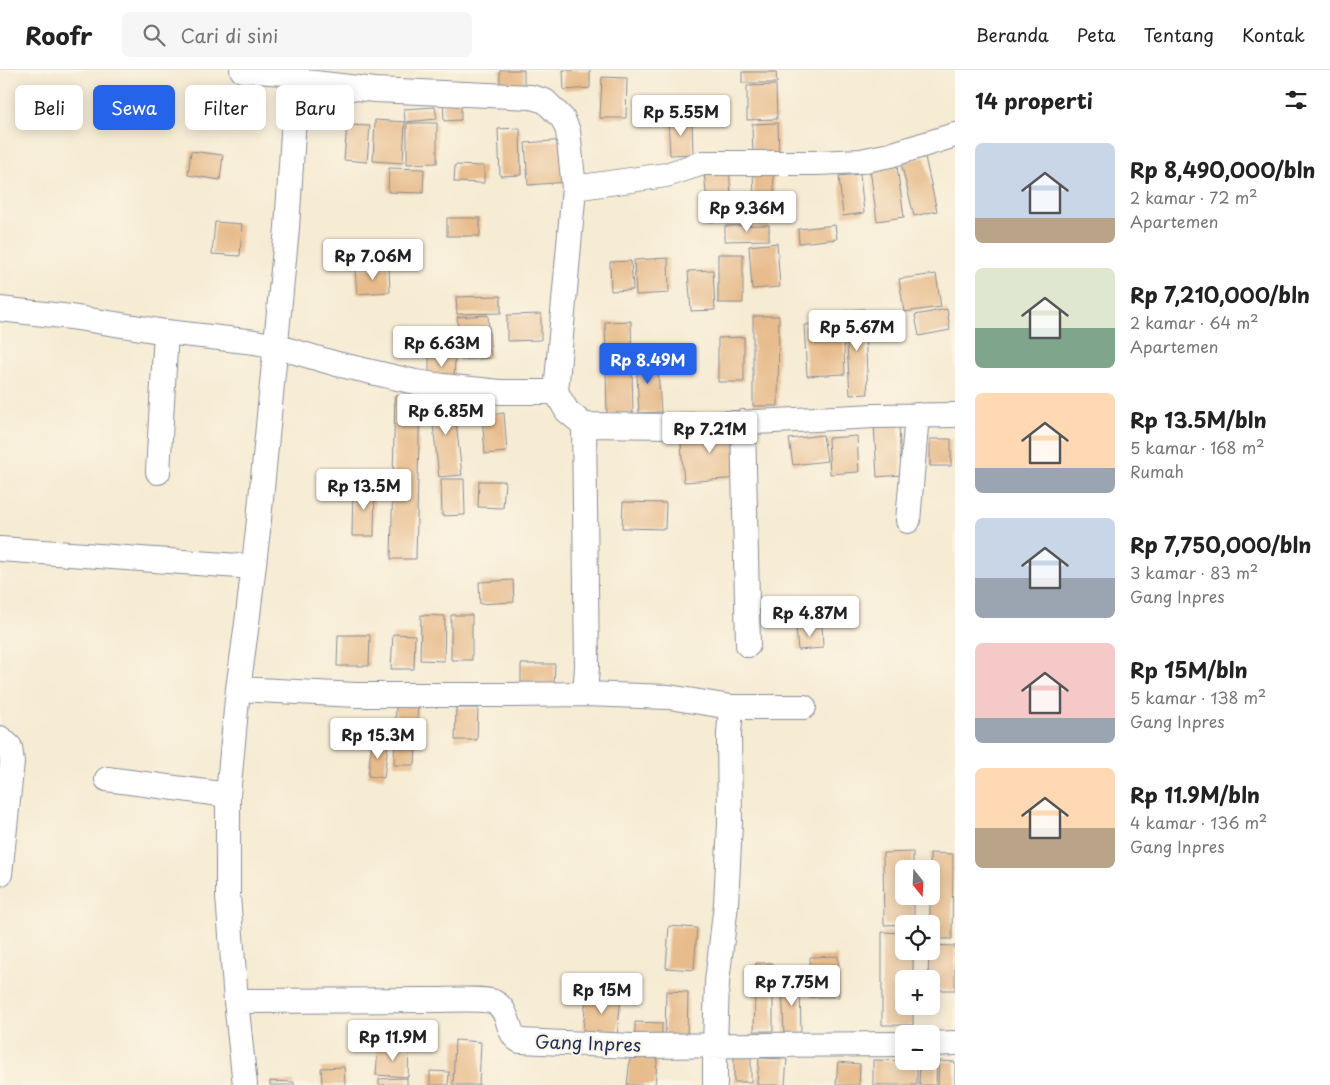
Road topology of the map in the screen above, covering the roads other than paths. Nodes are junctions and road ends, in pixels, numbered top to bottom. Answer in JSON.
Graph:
{"nodes":[{"id":1,"x":242,"y":70,"type":"edge"},
{"id":2,"x":297,"y":75,"type":"edge"},
{"id":3,"x":955,"y":135,"type":"edge"},
{"id":4,"x":574,"y":188,"type":"junction"},
{"id":5,"x":0,"y":309,"type":"edge"},
{"id":6,"x":166,"y":332,"type":"junction"},
{"id":7,"x":275,"y":346,"type":"junction"},
{"id":8,"x":556,"y":392,"type":"junction"},
{"id":9,"x":917,"y":415,"type":"junction"},
{"id":10,"x":955,"y":415,"type":"edge"},
{"id":11,"x":743,"y":422,"type":"junction"},
{"id":12,"x":584,"y":425,"type":"junction"},
{"id":13,"x":158,"y":472,"type":"dead end"},
{"id":14,"x":908,"y":521,"type":"dead end"},
{"id":15,"x":0,"y":549,"type":"edge"},
{"id":16,"x":253,"y":567,"type":"junction"},
{"id":17,"x":748,"y":645,"type":"dead end"},
{"id":18,"x":238,"y":689,"type":"junction"},
{"id":19,"x":585,"y":694,"type":"junction"},
{"id":20,"x":731,"y":707,"type":"junction"},
{"id":21,"x":804,"y":707,"type":"dead end"},
{"id":22,"x":0,"y":738,"type":"edge"},
{"id":23,"x":107,"y":779,"type":"dead end"},
{"id":24,"x":228,"y":795,"type":"junction"},
{"id":25,"x":0,"y":874,"type":"edge"},
{"id":26,"x":236,"y":1001,"type":"junction"},
{"id":27,"x":955,"y":1043,"type":"edge"},
{"id":28,"x":895,"y":1044,"type":"edge"},
{"id":29,"x":940,"y":1044,"type":"edge"},
{"id":30,"x":715,"y":1046,"type":"junction"},
{"id":31,"x":246,"y":1085,"type":"edge"},
{"id":32,"x":716,"y":1085,"type":"edge"}],
"edges":[{"from":1,"to":2,"type":"street"},
{"from":2,"to":4,"type":"street"},
{"from":2,"to":7,"type":"street"},
{"from":3,"to":4,"type":"street"},
{"from":4,"to":8,"type":"street"},
{"from":5,"to":6,"type":"street"},
{"from":6,"to":7,"type":"street"},
{"from":6,"to":13,"type":"street"},
{"from":7,"to":8,"type":"street"},
{"from":7,"to":16,"type":"street"},
{"from":8,"to":12,"type":"street"},
{"from":9,"to":10,"type":"street"},
{"from":9,"to":11,"type":"street"},
{"from":9,"to":14,"type":"street"},
{"from":11,"to":12,"type":"street"},
{"from":11,"to":17,"type":"street"},
{"from":12,"to":19,"type":"street"},
{"from":15,"to":16,"type":"street"},
{"from":16,"to":18,"type":"street"},
{"from":18,"to":19,"type":"street"},
{"from":18,"to":24,"type":"street"},
{"from":19,"to":20,"type":"street"},
{"from":20,"to":21,"type":"street"},
{"from":20,"to":30,"type":"street"},
{"from":22,"to":25,"type":"street"},
{"from":23,"to":24,"type":"street"},
{"from":24,"to":26,"type":"street"},
{"from":26,"to":30,"type":"street","name":"Gang Inpres"},
{"from":26,"to":31,"type":"street"},
{"from":27,"to":29,"type":"street"},
{"from":28,"to":30,"type":"street","name":"Gang Inpres"},
{"from":30,"to":32,"type":"street"}]}
